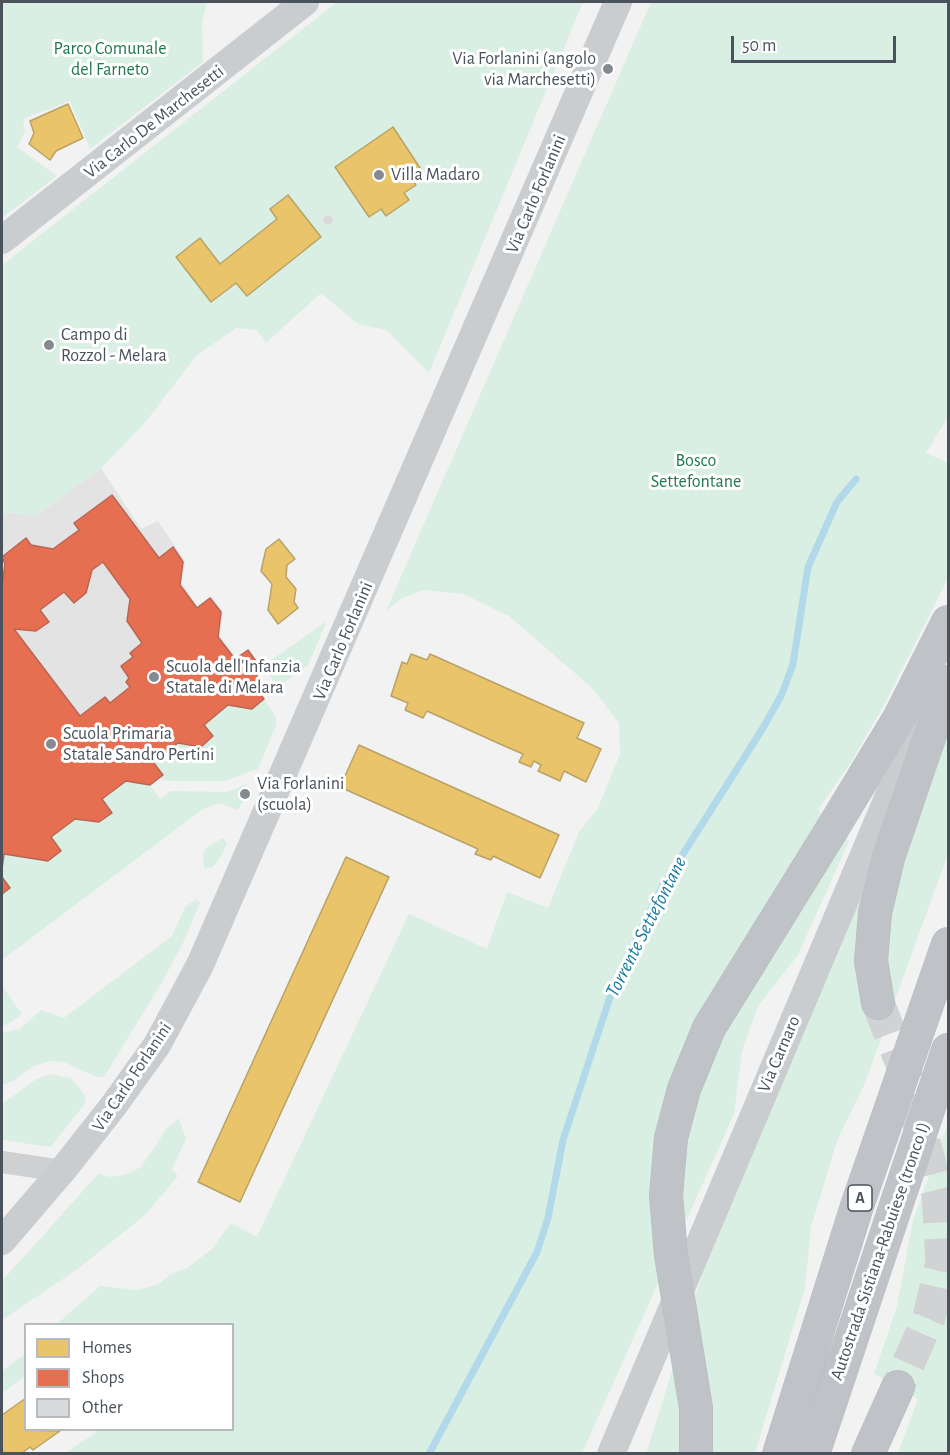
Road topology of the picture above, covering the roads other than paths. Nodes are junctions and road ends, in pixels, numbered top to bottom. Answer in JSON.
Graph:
{"nodes":[{"id":1,"x":305,"y":2,"type":"edge"},
{"id":2,"x":618,"y":2,"type":"edge"},
{"id":3,"x":2,"y":240,"type":"edge"},
{"id":4,"x":948,"y":622,"type":"edge"},
{"id":5,"x":948,"y":655,"type":"edge"},
{"id":6,"x":948,"y":682,"type":"edge"},
{"id":7,"x":948,"y":944,"type":"edge"},
{"id":8,"x":879,"y":1003,"type":"tunnel mouth"},
{"id":9,"x":948,"y":1050,"type":"edge"},
{"id":10,"x":2,"y":1162,"type":"edge"},
{"id":11,"x":62,"y":1171,"type":"junction"},
{"id":12,"x":2,"y":1241,"type":"edge"},
{"id":13,"x":662,"y":1335,"type":"junction"},
{"id":14,"x":898,"y":1387,"type":"tunnel mouth"},
{"id":15,"x":611,"y":1454,"type":"edge"},
{"id":16,"x":633,"y":1454,"type":"edge"},
{"id":17,"x":696,"y":1454,"type":"edge"},
{"id":18,"x":779,"y":1454,"type":"edge"},
{"id":19,"x":813,"y":1454,"type":"edge"},
{"id":20,"x":868,"y":1454,"type":"edge"}],
"edges":[{"from":1,"to":3,"type":"main road","name":"Via Carlo De Marchesetti"},
{"from":2,"to":11,"type":"main road","name":"Via Carlo Forlanini"},
{"from":4,"to":17,"type":"highway","bridge":true},
{"from":5,"to":13,"type":"main road","name":"Via Carnaro"},
{"from":6,"to":8,"type":"highway"},
{"from":7,"to":18,"type":"highway","name":"Autostrada Sistiana-Rabuiese (tronco I)","number":"A"},
{"from":9,"to":19,"type":"highway","name":"Autostrada Sistiana-Rabuiese (tronco I)","number":"A"},
{"from":10,"to":11,"type":"street"},
{"from":11,"to":12,"type":"main road","name":"Via Carlo Forlanini"},
{"from":13,"to":15,"type":"main road","name":"Via Carnaro"},
{"from":13,"to":16,"type":"main road"},
{"from":14,"to":20,"type":"highway"}]}
